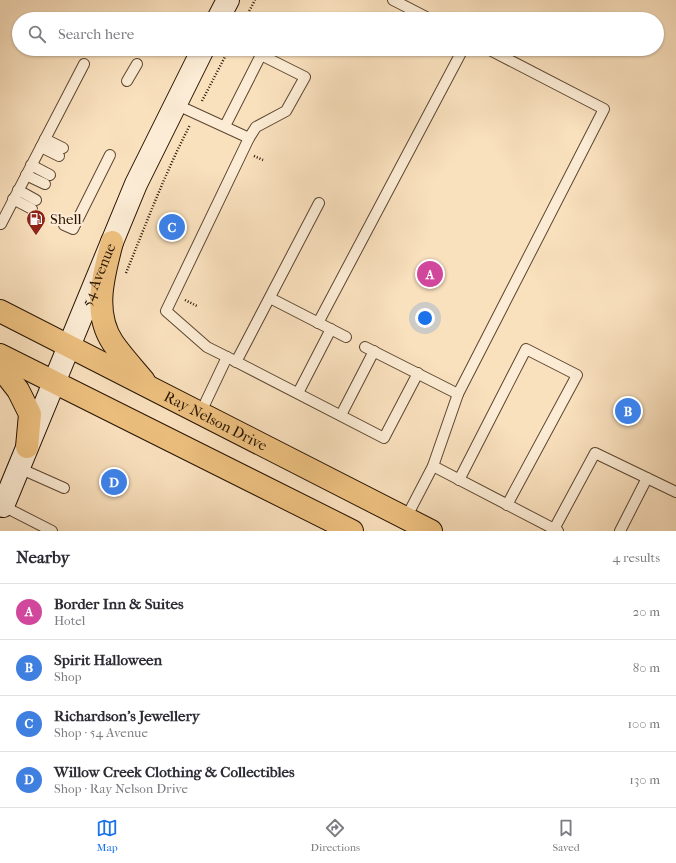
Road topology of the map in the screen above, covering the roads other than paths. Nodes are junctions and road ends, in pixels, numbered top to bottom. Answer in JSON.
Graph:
{"nodes":[{"id":1,"x":228,"y":0,"type":"edge"},
{"id":2,"x":394,"y":0,"type":"edge"},
{"id":3,"x":222,"y":12,"type":"edge"},
{"id":4,"x":417,"y":12,"type":"edge"},
{"id":5,"x":199,"y":56,"type":"edge"},
{"id":6,"x":260,"y":56,"type":"edge"},
{"id":7,"x":263,"y":56,"type":"edge"},
{"id":8,"x":459,"y":56,"type":"edge"},
{"id":9,"x":502,"y":56,"type":"edge"},
{"id":10,"x":84,"y":64,"type":"dead end"},
{"id":11,"x":137,"y":64,"type":"dead end"},
{"id":12,"x":127,"y":81,"type":"dead end"},
{"id":13,"x":174,"y":104,"type":"junction"},
{"id":14,"x":225,"y":126,"type":"junction"},
{"id":15,"x":249,"y":138,"type":"junction"},
{"id":16,"x":43,"y":143,"type":"junction"},
{"id":17,"x":61,"y":152,"type":"dead end"},
{"id":18,"x":110,"y":155,"type":"dead end"},
{"id":19,"x":29,"y":170,"type":"junction"},
{"id":20,"x":50,"y":175,"type":"dead end"},
{"id":21,"x":45,"y":184,"type":"dead end"},
{"id":22,"x":16,"y":195,"type":"junction"},
{"id":23,"x":319,"y":203,"type":"dead end"},
{"id":24,"x":34,"y":204,"type":"dead end"},
{"id":25,"x":70,"y":221,"type":"dead end"},
{"id":26,"x":0,"y":224,"type":"edge"},
{"id":27,"x":112,"y":242,"type":"junction"},
{"id":28,"x":270,"y":298,"type":"junction"},
{"id":29,"x":0,"y":311,"type":"edge"},
{"id":30,"x":318,"y":323,"type":"junction"},
{"id":31,"x":331,"y":329,"type":"junction"},
{"id":32,"x":346,"y":337,"type":"dead end"},
{"id":33,"x":68,"y":347,"type":"junction"},
{"id":34,"x":0,"y":355,"type":"edge"},
{"id":35,"x":227,"y":357,"type":"junction"},
{"id":36,"x":236,"y":362,"type":"junction"},
{"id":37,"x":0,"y":367,"type":"edge"},
{"id":38,"x":418,"y":373,"type":"junction"},
{"id":39,"x":54,"y":382,"type":"junction"},
{"id":40,"x":150,"y":388,"type":"junction"},
{"id":41,"x":298,"y":393,"type":"junction"},
{"id":42,"x":458,"y":394,"type":"junction"},
{"id":43,"x":200,"y":414,"type":"junction"},
{"id":44,"x":341,"y":415,"type":"junction"},
{"id":45,"x":27,"y":447,"type":"junction"},
{"id":46,"x":433,"y":466,"type":"junction"},
{"id":47,"x":18,"y":468,"type":"junction"},
{"id":48,"x":647,"y":478,"type":"junction"},
{"id":49,"x":459,"y":480,"type":"junction"},
{"id":50,"x":64,"y":488,"type":"dead end"},
{"id":51,"x":676,"y":492,"type":"edge"},
{"id":52,"x":507,"y":505,"type":"junction"},
{"id":53,"x":3,"y":506,"type":"joint"},
{"id":54,"x":406,"y":518,"type":"junction"},
{"id":55,"x":555,"y":530,"type":"edge"},
{"id":56,"x":52,"y":531,"type":"edge"},
{"id":57,"x":352,"y":531,"type":"edge"},
{"id":58,"x":430,"y":531,"type":"edge"},
{"id":59,"x":620,"y":531,"type":"edge"}],
"edges":[{"from":1,"to":3,"type":"street"},
{"from":2,"to":4,"type":"lane"},
{"from":5,"to":13,"type":"street","name":"54 Avenue"},
{"from":6,"to":14,"type":"lane"},
{"from":7,"to":15,"type":"lane"},
{"from":8,"to":30,"type":"lane"},
{"from":9,"to":42,"type":"lane"},
{"from":10,"to":16,"type":"lane"},
{"from":11,"to":12,"type":"lane"},
{"from":13,"to":14,"type":"lane"},
{"from":13,"to":27,"type":"street","name":"54 Avenue"},
{"from":14,"to":15,"type":"lane"},
{"from":15,"to":35,"type":"lane"},
{"from":16,"to":17,"type":"lane"},
{"from":16,"to":19,"type":"lane"},
{"from":18,"to":25,"type":"lane"},
{"from":19,"to":20,"type":"lane"},
{"from":19,"to":21,"type":"lane"},
{"from":19,"to":22,"type":"lane"},
{"from":22,"to":24,"type":"lane"},
{"from":22,"to":26,"type":"lane"},
{"from":23,"to":28,"type":"lane"},
{"from":27,"to":33,"type":"street","name":"54 Avenue"},
{"from":27,"to":40,"type":"highway"},
{"from":28,"to":30,"type":"lane"},
{"from":28,"to":36,"type":"lane"},
{"from":29,"to":33,"type":"highway","name":"Ray Nelson Drive"},
{"from":30,"to":31,"type":"lane"},
{"from":31,"to":32,"type":"lane"},
{"from":31,"to":41,"type":"lane"},
{"from":33,"to":39,"type":"street","name":"54 Avenue"},
{"from":33,"to":40,"type":"highway","name":"Ray Nelson Drive"},
{"from":34,"to":39,"type":"highway"},
{"from":35,"to":36,"type":"lane"},
{"from":35,"to":43,"type":"lane"},
{"from":36,"to":41,"type":"lane"},
{"from":37,"to":45,"type":"highway"},
{"from":38,"to":42,"type":"lane"},
{"from":38,"to":44,"type":"lane"},
{"from":38,"to":44,"type":"lane"},
{"from":39,"to":45,"type":"street","name":"54 Avenue"},
{"from":39,"to":57,"type":"highway"},
{"from":40,"to":43,"type":"highway","name":"Ray Nelson Drive"},
{"from":41,"to":44,"type":"lane"},
{"from":42,"to":46,"type":"lane"},
{"from":43,"to":54,"type":"highway","name":"Ray Nelson Drive"},
{"from":45,"to":47,"type":"street","name":"54 Avenue"},
{"from":46,"to":49,"type":"lane"},
{"from":46,"to":54,"type":"lane"},
{"from":47,"to":50,"type":"lane"},
{"from":47,"to":53,"type":"street","name":"54 Avenue"},
{"from":48,"to":51,"type":"lane"},
{"from":48,"to":55,"type":"lane"},
{"from":48,"to":59,"type":"lane"},
{"from":49,"to":52,"type":"lane"},
{"from":49,"to":52,"type":"lane"},
{"from":52,"to":55,"type":"lane"},
{"from":53,"to":56,"type":"lane"},
{"from":54,"to":58,"type":"highway","name":"Ray Nelson Drive"}]}
